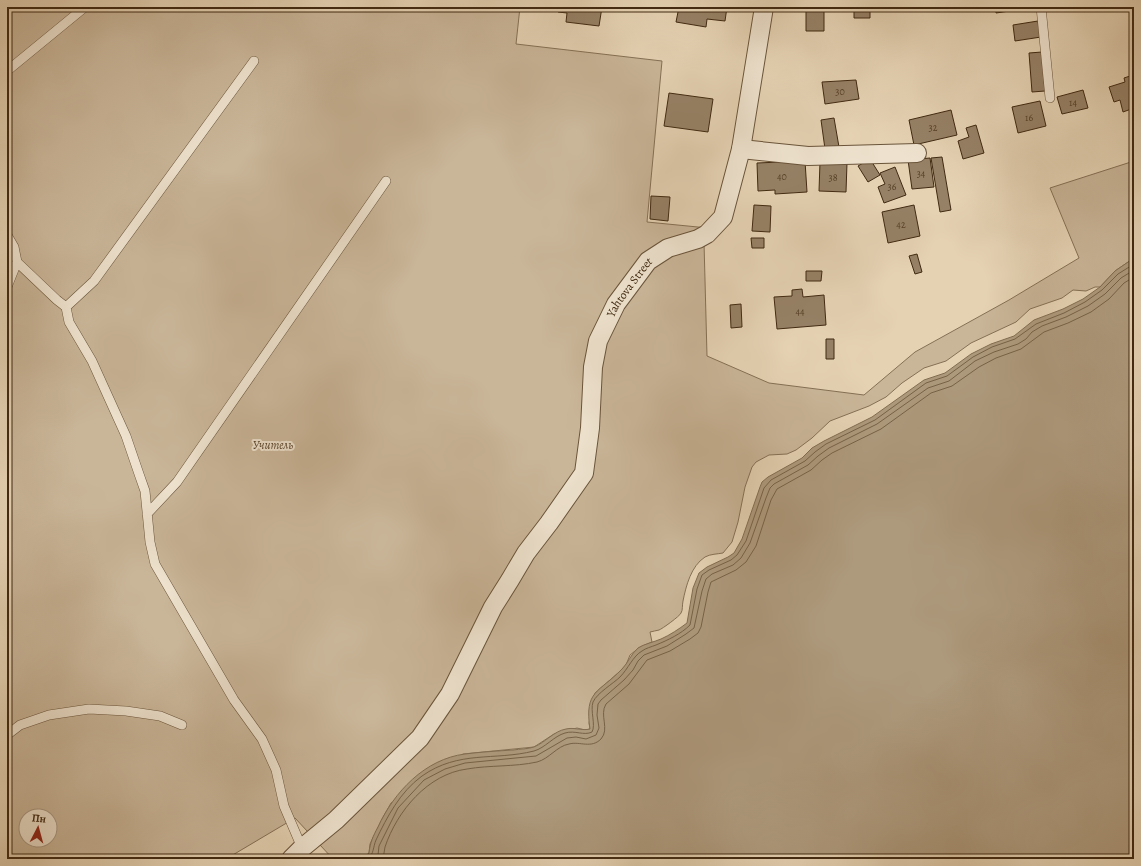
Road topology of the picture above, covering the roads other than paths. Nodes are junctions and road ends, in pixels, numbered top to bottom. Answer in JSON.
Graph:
{"nodes":[{"id":1,"x":86,"y":7,"type":"edge"},
{"id":2,"x":764,"y":7,"type":"edge"},
{"id":3,"x":1040,"y":7,"type":"edge"},
{"id":4,"x":254,"y":61,"type":"dead end"},
{"id":5,"x":7,"y":71,"type":"edge"},
{"id":6,"x":1050,"y":98,"type":"dead end"},
{"id":7,"x":741,"y":148,"type":"junction"},
{"id":8,"x":917,"y":153,"type":"dead end"},
{"id":9,"x":386,"y":181,"type":"dead end"},
{"id":10,"x":7,"y":235,"type":"edge"},
{"id":11,"x":17,"y":262,"type":"junction"},
{"id":12,"x":7,"y":287,"type":"edge"},
{"id":13,"x":66,"y":307,"type":"junction"},
{"id":14,"x":147,"y":514,"type":"junction"},
{"id":15,"x":182,"y":725,"type":"dead end"},
{"id":16,"x":7,"y":735,"type":"edge"},
{"id":17,"x":296,"y":854,"type":"edge"}],
"edges":[{"from":1,"to":5,"type":"lane"},
{"from":2,"to":7,"type":"street","name":"Yahtova Street"},
{"from":3,"to":6,"type":"lane"},
{"from":4,"to":13,"type":"lane"},
{"from":7,"to":8,"type":"street"},
{"from":7,"to":17,"type":"street","name":"Yahtova Street"},
{"from":9,"to":14,"type":"lane"},
{"from":10,"to":11,"type":"lane"},
{"from":11,"to":12,"type":"lane"},
{"from":11,"to":13,"type":"lane"},
{"from":13,"to":14,"type":"lane"},
{"from":14,"to":17,"type":"lane"},
{"from":15,"to":16,"type":"lane"}]}
